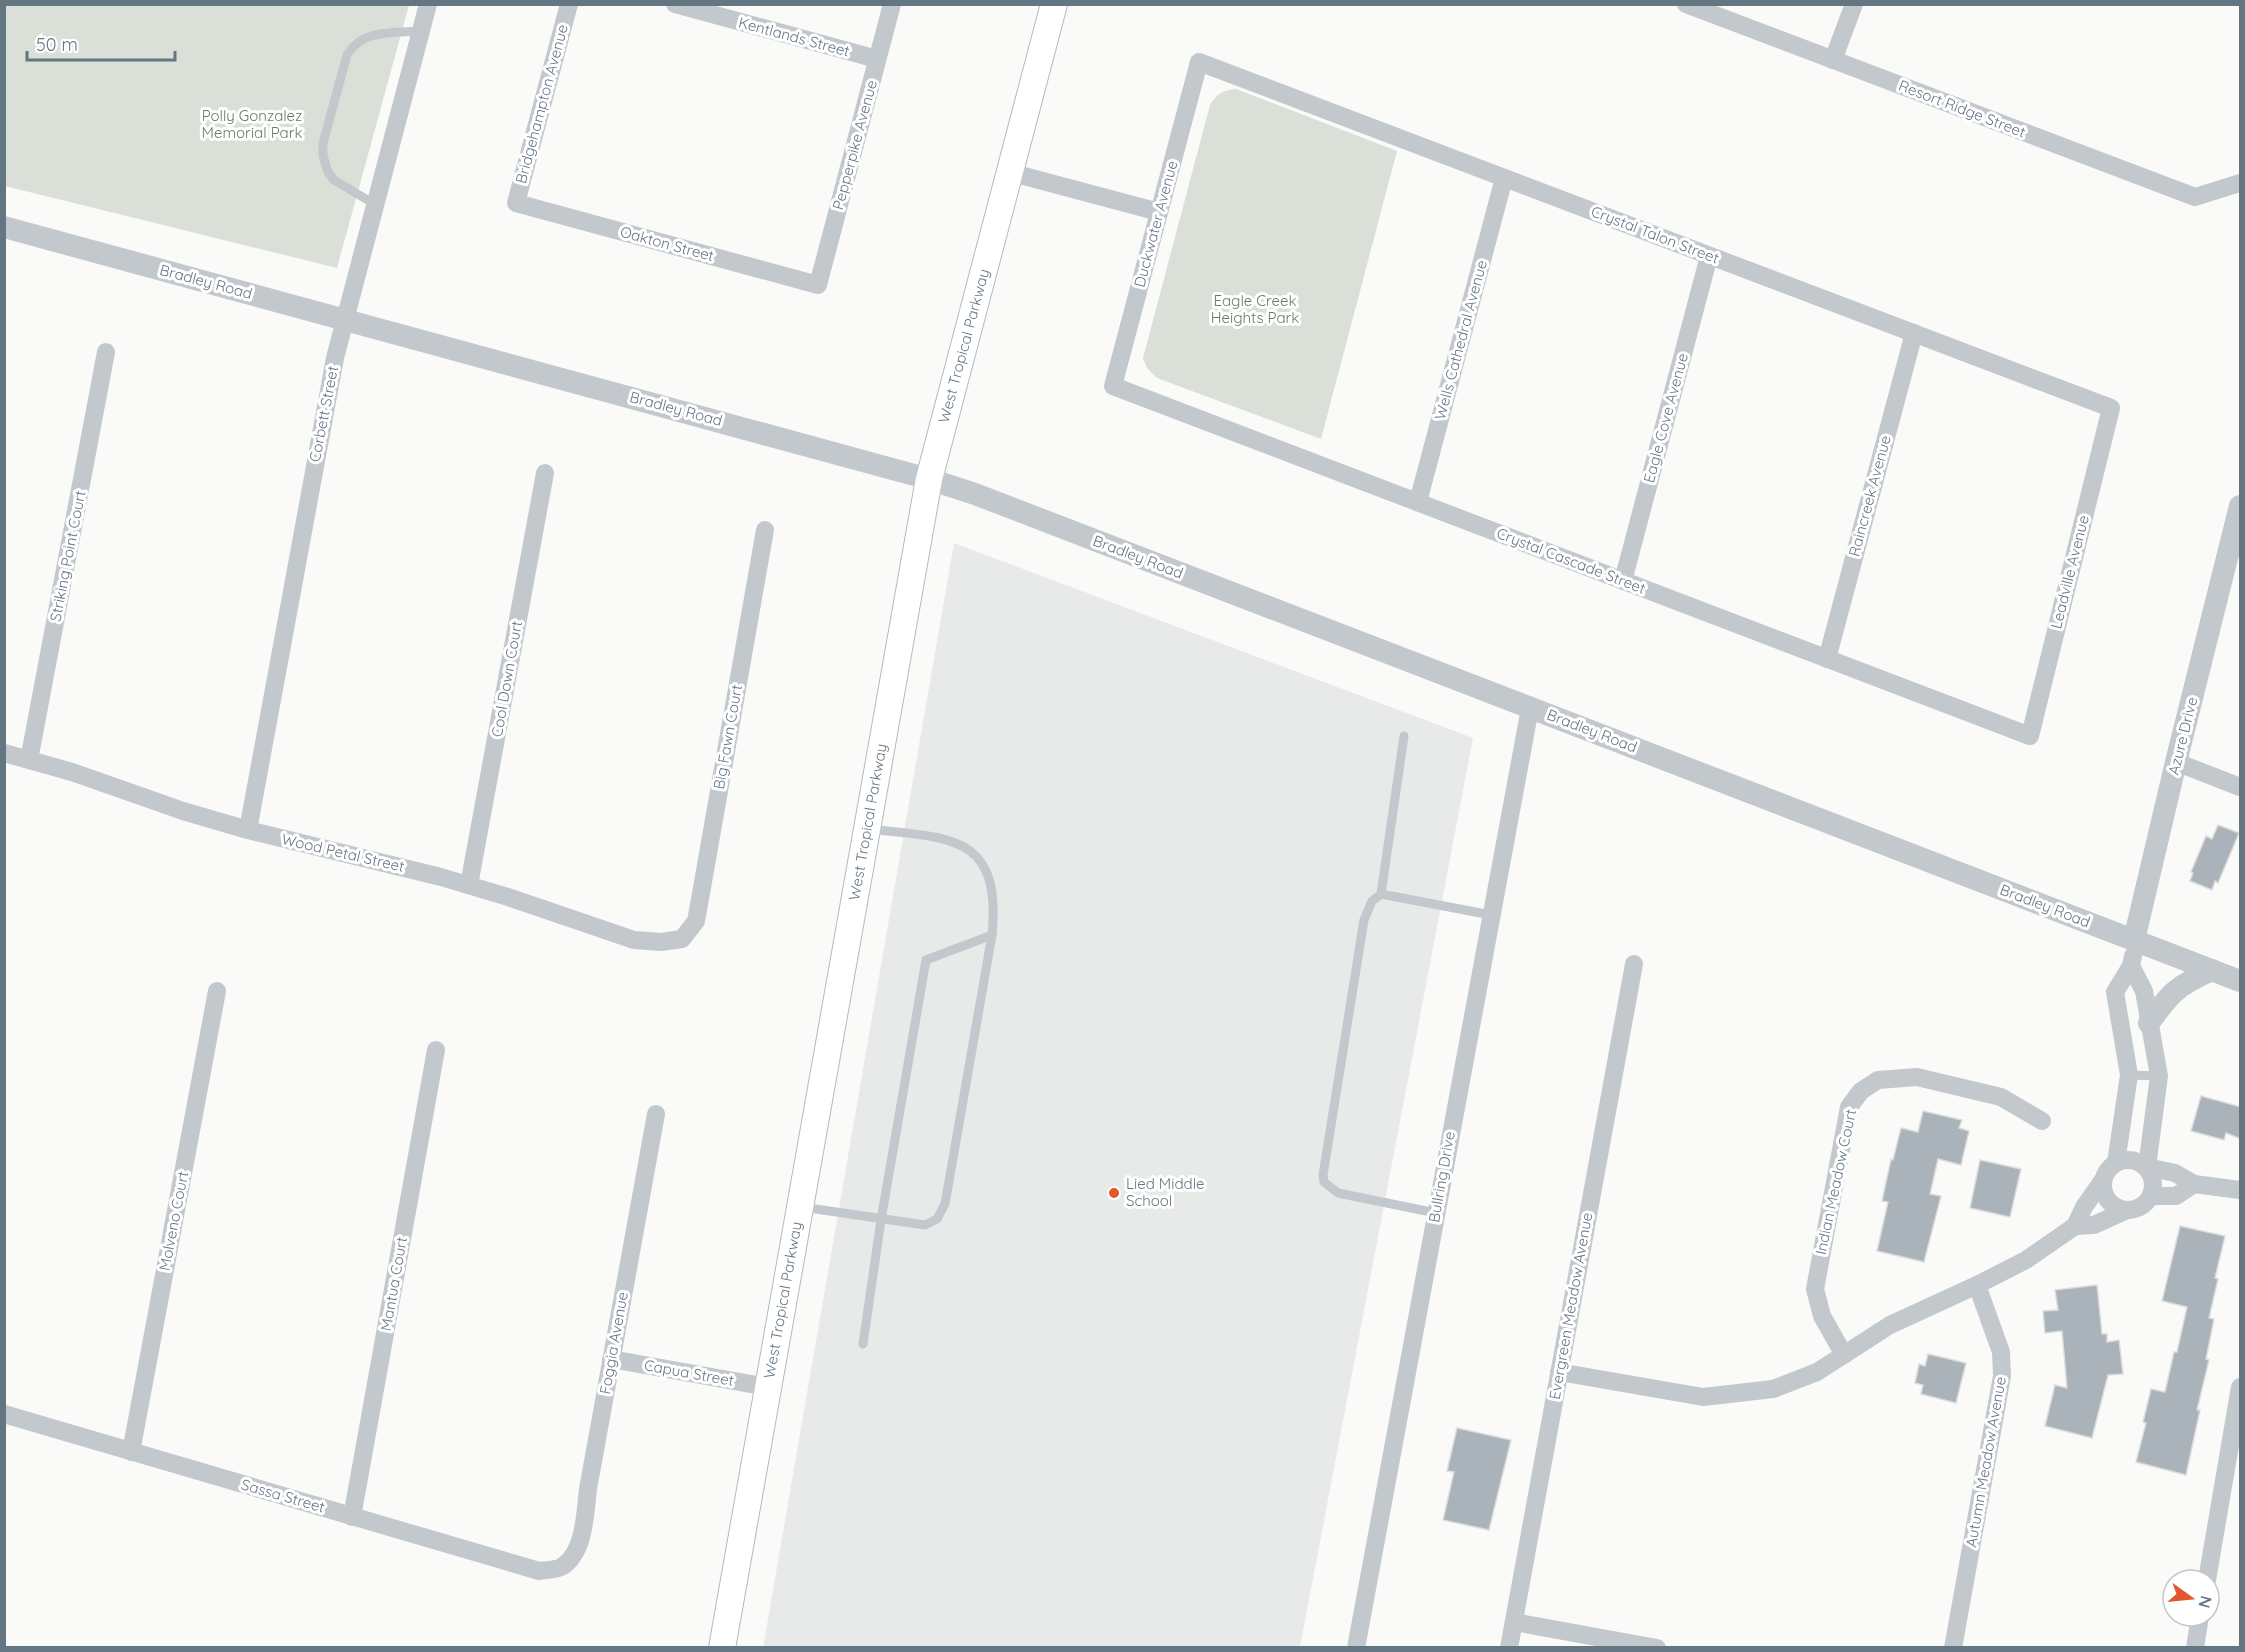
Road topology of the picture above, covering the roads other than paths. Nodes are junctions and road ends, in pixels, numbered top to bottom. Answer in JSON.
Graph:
{"nodes":[{"id":1,"x":428,"y":4,"type":"edge"},
{"id":2,"x":569,"y":4,"type":"edge"},
{"id":3,"x":675,"y":4,"type":"edge"},
{"id":4,"x":892,"y":4,"type":"edge"},
{"id":5,"x":1054,"y":4,"type":"edge"},
{"id":6,"x":1686,"y":4,"type":"edge"},
{"id":7,"x":1854,"y":4,"type":"edge"},
{"id":8,"x":421,"y":31,"type":"junction"},
{"id":9,"x":877,"y":59,"type":"junction"},
{"id":10,"x":1833,"y":60,"type":"junction"},
{"id":11,"x":1199,"y":62,"type":"joint"},
{"id":12,"x":1009,"y":172,"type":"junction"},
{"id":13,"x":1504,"y":178,"type":"junction"},
{"id":14,"x":2240,"y":183,"type":"edge"},
{"id":15,"x":516,"y":203,"type":"joint"},
{"id":16,"x":376,"y":205,"type":"junction"},
{"id":17,"x":1159,"y":212,"type":"junction"},
{"id":18,"x":4,"y":227,"type":"edge"},
{"id":19,"x":1709,"y":256,"type":"junction"},
{"id":20,"x":818,"y":285,"type":"joint"},
{"id":21,"x":346,"y":320,"type":"junction"},
{"id":22,"x":1914,"y":333,"type":"junction"},
{"id":23,"x":106,"y":352,"type":"dead end"},
{"id":24,"x":1113,"y":386,"type":"joint"},
{"id":25,"x":2111,"y":408,"type":"joint"},
{"id":26,"x":545,"y":473,"type":"dead end"},
{"id":27,"x":929,"y":479,"type":"junction"},
{"id":28,"x":1418,"y":502,"type":"junction"},
{"id":29,"x":2241,"y":506,"type":"edge"},
{"id":30,"x":765,"y":530,"type":"dead end"},
{"id":31,"x":1623,"y":580,"type":"junction"},
{"id":32,"x":1827,"y":659,"type":"junction"},
{"id":33,"x":1530,"y":708,"type":"junction"},
{"id":34,"x":1404,"y":736,"type":"dead end"},
{"id":35,"x":2030,"y":736,"type":"joint"},
{"id":36,"x":4,"y":753,"type":"edge"},
{"id":37,"x":29,"y":760,"type":"junction"},
{"id":38,"x":2176,"y":762,"type":"junction"},
{"id":39,"x":2241,"y":787,"type":"edge"},
{"id":40,"x":866,"y":828,"type":"junction"},
{"id":41,"x":248,"y":831,"type":"junction"},
{"id":42,"x":469,"y":885,"type":"junction"},
{"id":43,"x":1381,"y":894,"type":"junction"},
{"id":44,"x":1491,"y":915,"type":"junction"},
{"id":45,"x":992,"y":936,"type":"junction"},
{"id":46,"x":682,"y":939,"type":"joint"},
{"id":47,"x":2134,"y":940,"type":"junction"},
{"id":48,"x":1634,"y":964,"type":"dead end"},
{"id":49,"x":2131,"y":966,"type":"junction"},
{"id":50,"x":2212,"y":970,"type":"junction"},
{"id":51,"x":2241,"y":981,"type":"edge"},
{"id":52,"x":218,"y":991,"type":"dead end"},
{"id":53,"x":2149,"y":1023,"type":"junction"},
{"id":54,"x":436,"y":1050,"type":"dead end"},
{"id":55,"x":2129,"y":1075,"type":"junction"},
{"id":56,"x":2159,"y":1076,"type":"junction"},
{"id":57,"x":656,"y":1114,"type":"dead end"},
{"id":58,"x":2042,"y":1121,"type":"dead end"},
{"id":59,"x":2116,"y":1163,"type":"junction"},
{"id":60,"x":2147,"y":1167,"type":"junction"},
{"id":61,"x":2103,"y":1180,"type":"junction"},
{"id":62,"x":2194,"y":1184,"type":"junction"},
{"id":63,"x":2241,"y":1190,"type":"edge"},
{"id":64,"x":2151,"y":1196,"type":"junction"},
{"id":65,"x":799,"y":1207,"type":"junction"},
{"id":66,"x":2127,"y":1210,"type":"junction"},
{"id":67,"x":1436,"y":1213,"type":"junction"},
{"id":68,"x":881,"y":1220,"type":"junction"},
{"id":69,"x":2074,"y":1226,"type":"junction"},
{"id":70,"x":1977,"y":1285,"type":"junction"},
{"id":71,"x":863,"y":1344,"type":"dead end"},
{"id":72,"x":1844,"y":1355,"type":"junction"},
{"id":73,"x":611,"y":1359,"type":"junction"},
{"id":74,"x":1559,"y":1372,"type":"junction"},
{"id":75,"x":768,"y":1387,"type":"junction"},
{"id":76,"x":2241,"y":1387,"type":"edge"},
{"id":77,"x":4,"y":1414,"type":"edge"},
{"id":78,"x":2237,"y":1431,"type":"edge"},
{"id":79,"x":131,"y":1452,"type":"junction"},
{"id":80,"x":352,"y":1516,"type":"junction"},
{"id":81,"x":562,"y":1567,"type":"joint"},
{"id":82,"x":2209,"y":1568,"type":"edge"},
{"id":83,"x":1514,"y":1622,"type":"junction"},
{"id":84,"x":2198,"y":1628,"type":"edge"},
{"id":85,"x":722,"y":1647,"type":"edge"},
{"id":86,"x":1356,"y":1647,"type":"edge"},
{"id":87,"x":1509,"y":1647,"type":"edge"},
{"id":88,"x":1657,"y":1647,"type":"edge"},
{"id":89,"x":1953,"y":1647,"type":"edge"},
{"id":90,"x":2194,"y":1647,"type":"edge"}],
"edges":[{"from":1,"to":8,"type":"street","name":"Corbett Street"},
{"from":2,"to":15,"type":"street","name":"Bridgehampton Avenue"},
{"from":3,"to":9,"type":"street","name":"Kentlands Street"},
{"from":4,"to":9,"type":"street","name":"Pepperpike Avenue"},
{"from":5,"to":12,"type":"main road","name":"West Tropical Parkway"},
{"from":6,"to":10,"type":"street","name":"Resort Ridge Street"},
{"from":7,"to":10,"type":"street"},
{"from":8,"to":16,"type":"street","name":"Corbett Street"},
{"from":8,"to":16,"type":"lane"},
{"from":9,"to":20,"type":"street","name":"Pepperpike Avenue"},
{"from":10,"to":14,"type":"street","name":"Resort Ridge Street"},
{"from":11,"to":13,"type":"street","name":"Crystal Talon Street"},
{"from":11,"to":17,"type":"street","name":"Duckwater Avenue"},
{"from":12,"to":17,"type":"street"},
{"from":12,"to":27,"type":"main road","name":"West Tropical Parkway"},
{"from":13,"to":19,"type":"street","name":"Crystal Talon Street"},
{"from":13,"to":28,"type":"street","name":"Wells Cathedral Avenue"},
{"from":15,"to":20,"type":"street","name":"Oakton Street"},
{"from":16,"to":21,"type":"street","name":"Corbett Street"},
{"from":17,"to":24,"type":"street","name":"Duckwater Avenue"},
{"from":18,"to":21,"type":"street","name":"Bradley Road"},
{"from":19,"to":22,"type":"street","name":"Crystal Talon Street"},
{"from":19,"to":31,"type":"street","name":"Eagle Cove Avenue"},
{"from":21,"to":27,"type":"street","name":"Bradley Road"},
{"from":21,"to":41,"type":"street","name":"Corbett Street"},
{"from":22,"to":25,"type":"street","name":"Crystal Talon Street"},
{"from":22,"to":32,"type":"street","name":"Raincreek Avenue"},
{"from":23,"to":37,"type":"street","name":"Striking Point Court"},
{"from":24,"to":28,"type":"street","name":"Crystal Cascade Street"},
{"from":25,"to":35,"type":"street","name":"Leadville Avenue"},
{"from":26,"to":42,"type":"street","name":"Cool Down Court"},
{"from":27,"to":33,"type":"street","name":"Bradley Road"},
{"from":27,"to":40,"type":"main road","name":"West Tropical Parkway"},
{"from":28,"to":31,"type":"street","name":"Crystal Cascade Street"},
{"from":29,"to":38,"type":"street","name":"Azure Drive"},
{"from":30,"to":46,"type":"street","name":"Big Fawn Court"},
{"from":31,"to":32,"type":"street","name":"Crystal Cascade Street"},
{"from":32,"to":35,"type":"street","name":"Crystal Cascade Street"},
{"from":33,"to":44,"type":"street","name":"Bullring Drive"},
{"from":33,"to":47,"type":"street","name":"Bradley Road"},
{"from":34,"to":43,"type":"lane"},
{"from":36,"to":37,"type":"street","name":"Wood Petal Street"},
{"from":37,"to":41,"type":"street","name":"Wood Petal Street"},
{"from":38,"to":39,"type":"street"},
{"from":38,"to":47,"type":"street","name":"Azure Drive"},
{"from":40,"to":45,"type":"lane"},
{"from":40,"to":65,"type":"main road","name":"West Tropical Parkway"},
{"from":41,"to":42,"type":"street","name":"Wood Petal Street"},
{"from":42,"to":46,"type":"street","name":"Wood Petal Street"},
{"from":43,"to":44,"type":"lane"},
{"from":43,"to":67,"type":"lane"},
{"from":44,"to":67,"type":"street","name":"Bullring Drive"},
{"from":45,"to":68,"type":"lane"},
{"from":45,"to":68,"type":"lane"},
{"from":47,"to":49,"type":"street","name":"Azure Drive"},
{"from":47,"to":50,"type":"street","name":"Bradley Road"},
{"from":48,"to":74,"type":"street","name":"Evergreen Meadow Avenue"},
{"from":49,"to":53,"type":"street"},
{"from":49,"to":55,"type":"street","name":"Azure Drive"},
{"from":50,"to":51,"type":"street","name":"Bradley Road"},
{"from":50,"to":53,"type":"street"},
{"from":52,"to":79,"type":"street","name":"Molveno Court"},
{"from":53,"to":56,"type":"street"},
{"from":54,"to":80,"type":"street","name":"Mantua Court"},
{"from":55,"to":56,"type":"lane"},
{"from":55,"to":59,"type":"street","name":"Azure Drive"},
{"from":56,"to":60,"type":"street"},
{"from":57,"to":73,"type":"street","name":"Foggia Avenue"},
{"from":58,"to":72,"type":"street","name":"Indian Meadow Court"},
{"from":59,"to":60,"type":"street"},
{"from":59,"to":61,"type":"street"},
{"from":60,"to":62,"type":"street"},
{"from":60,"to":64,"type":"street"},
{"from":61,"to":66,"type":"street"},
{"from":61,"to":69,"type":"street"},
{"from":62,"to":63,"type":"street"},
{"from":62,"to":64,"type":"street"},
{"from":64,"to":66,"type":"street"},
{"from":65,"to":68,"type":"lane"},
{"from":65,"to":75,"type":"main road","name":"West Tropical Parkway"},
{"from":66,"to":69,"type":"street"},
{"from":67,"to":86,"type":"street","name":"Bullring Drive"},
{"from":68,"to":71,"type":"lane"},
{"from":69,"to":70,"type":"street"},
{"from":70,"to":72,"type":"street"},
{"from":70,"to":89,"type":"street","name":"Autumn Meadow Avenue"},
{"from":72,"to":74,"type":"street"},
{"from":73,"to":75,"type":"street","name":"Capua Street"},
{"from":73,"to":81,"type":"street","name":"Foggia Avenue"},
{"from":74,"to":83,"type":"street","name":"Evergreen Meadow Avenue"},
{"from":75,"to":85,"type":"main road","name":"West Tropical Parkway"},
{"from":76,"to":78,"type":"street"},
{"from":77,"to":79,"type":"street","name":"Sassa Street"},
{"from":78,"to":82,"type":"street"},
{"from":79,"to":80,"type":"street","name":"Sassa Street"},
{"from":80,"to":81,"type":"street","name":"Sassa Street"},
{"from":83,"to":87,"type":"street","name":"Evergreen Meadow Avenue"},
{"from":83,"to":88,"type":"street"},
{"from":84,"to":90,"type":"street"}]}
